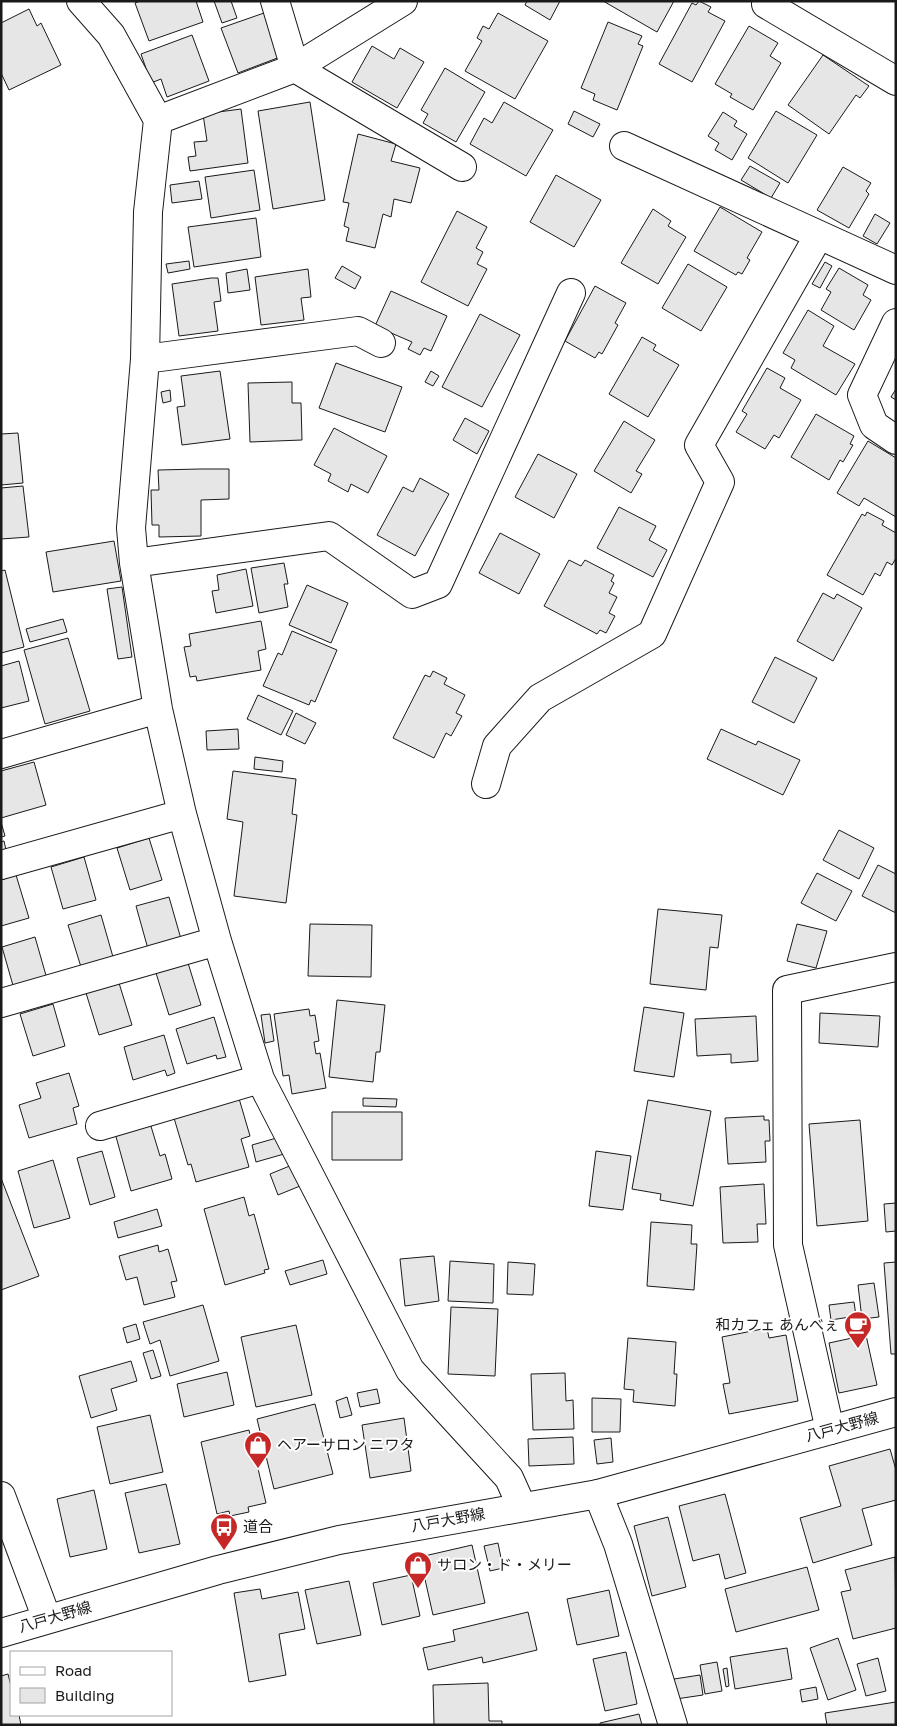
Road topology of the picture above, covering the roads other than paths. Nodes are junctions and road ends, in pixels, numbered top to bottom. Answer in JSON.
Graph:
{"nodes":[{"id":1,"x":81,"y":1,"type":"edge"},
{"id":2,"x":275,"y":1,"type":"edge"},
{"id":3,"x":403,"y":1,"type":"edge"},
{"id":4,"x":766,"y":4,"type":"dead end"},
{"id":5,"x":295,"y":68,"type":"junction"},
{"id":6,"x":896,"y":81,"type":"edge"},
{"id":7,"x":158,"y":120,"type":"junction"},
{"id":8,"x":624,"y":146,"type":"dead end"},
{"id":9,"x":462,"y":167,"type":"dead end"},
{"id":10,"x":818,"y":235,"type":"junction"},
{"id":11,"x":896,"y":270,"type":"edge"},
{"id":12,"x":571,"y":293,"type":"dead end"},
{"id":13,"x":896,"y":323,"type":"edge"},
{"id":14,"x":381,"y":342,"type":"dead end"},
{"id":15,"x":145,"y":359,"type":"junction"},
{"id":16,"x":896,"y":440,"type":"edge"},
{"id":17,"x":134,"y":563,"type":"junction"},
{"id":18,"x":158,"y":709,"type":"junction"},
{"id":19,"x":1,"y":754,"type":"edge"},
{"id":20,"x":486,"y":784,"type":"dead end"},
{"id":21,"x":182,"y":814,"type":"junction"},
{"id":22,"x":1,"y":865,"type":"edge"},
{"id":23,"x":218,"y":941,"type":"junction"},
{"id":24,"x":896,"y":966,"type":"edge"},
{"id":25,"x":1,"y":1003,"type":"edge"},
{"id":26,"x":260,"y":1078,"type":"junction"},
{"id":27,"x":100,"y":1126,"type":"dead end"},
{"id":28,"x":896,"y":1412,"type":"edge"},
{"id":29,"x":830,"y":1430,"type":"junction"},
{"id":30,"x":598,"y":1494,"type":"junction"},
{"id":31,"x":1,"y":1496,"type":"edge"},
{"id":32,"x":522,"y":1507,"type":"junction"},
{"id":33,"x":46,"y":1619,"type":"junction"},
{"id":34,"x":1,"y":1633,"type":"edge"},
{"id":35,"x":673,"y":1725,"type":"edge"}],
"edges":[{"from":1,"to":7,"type":"street"},
{"from":2,"to":5,"type":"street"},
{"from":3,"to":5,"type":"street"},
{"from":4,"to":6,"type":"street"},
{"from":5,"to":7,"type":"street"},
{"from":5,"to":9,"type":"street"},
{"from":7,"to":15,"type":"street"},
{"from":8,"to":10,"type":"street"},
{"from":10,"to":11,"type":"street"},
{"from":10,"to":20,"type":"street"},
{"from":12,"to":17,"type":"street"},
{"from":13,"to":16,"type":"street"},
{"from":14,"to":15,"type":"street"},
{"from":15,"to":17,"type":"street"},
{"from":17,"to":18,"type":"street"},
{"from":18,"to":19,"type":"street"},
{"from":18,"to":21,"type":"street"},
{"from":21,"to":22,"type":"street"},
{"from":21,"to":23,"type":"street"},
{"from":23,"to":25,"type":"street"},
{"from":23,"to":26,"type":"street"},
{"from":24,"to":29,"type":"street"},
{"from":26,"to":27,"type":"street"},
{"from":26,"to":32,"type":"street"},
{"from":28,"to":29,"type":"street","name":"八戸大野線"},
{"from":29,"to":30,"type":"street","name":"八戸大野線"},
{"from":30,"to":32,"type":"street","name":"八戸大野線"},
{"from":30,"to":35,"type":"street"},
{"from":31,"to":33,"type":"street"},
{"from":32,"to":33,"type":"street","name":"八戸大野線"},
{"from":33,"to":34,"type":"street","name":"八戸大野線"}]}
